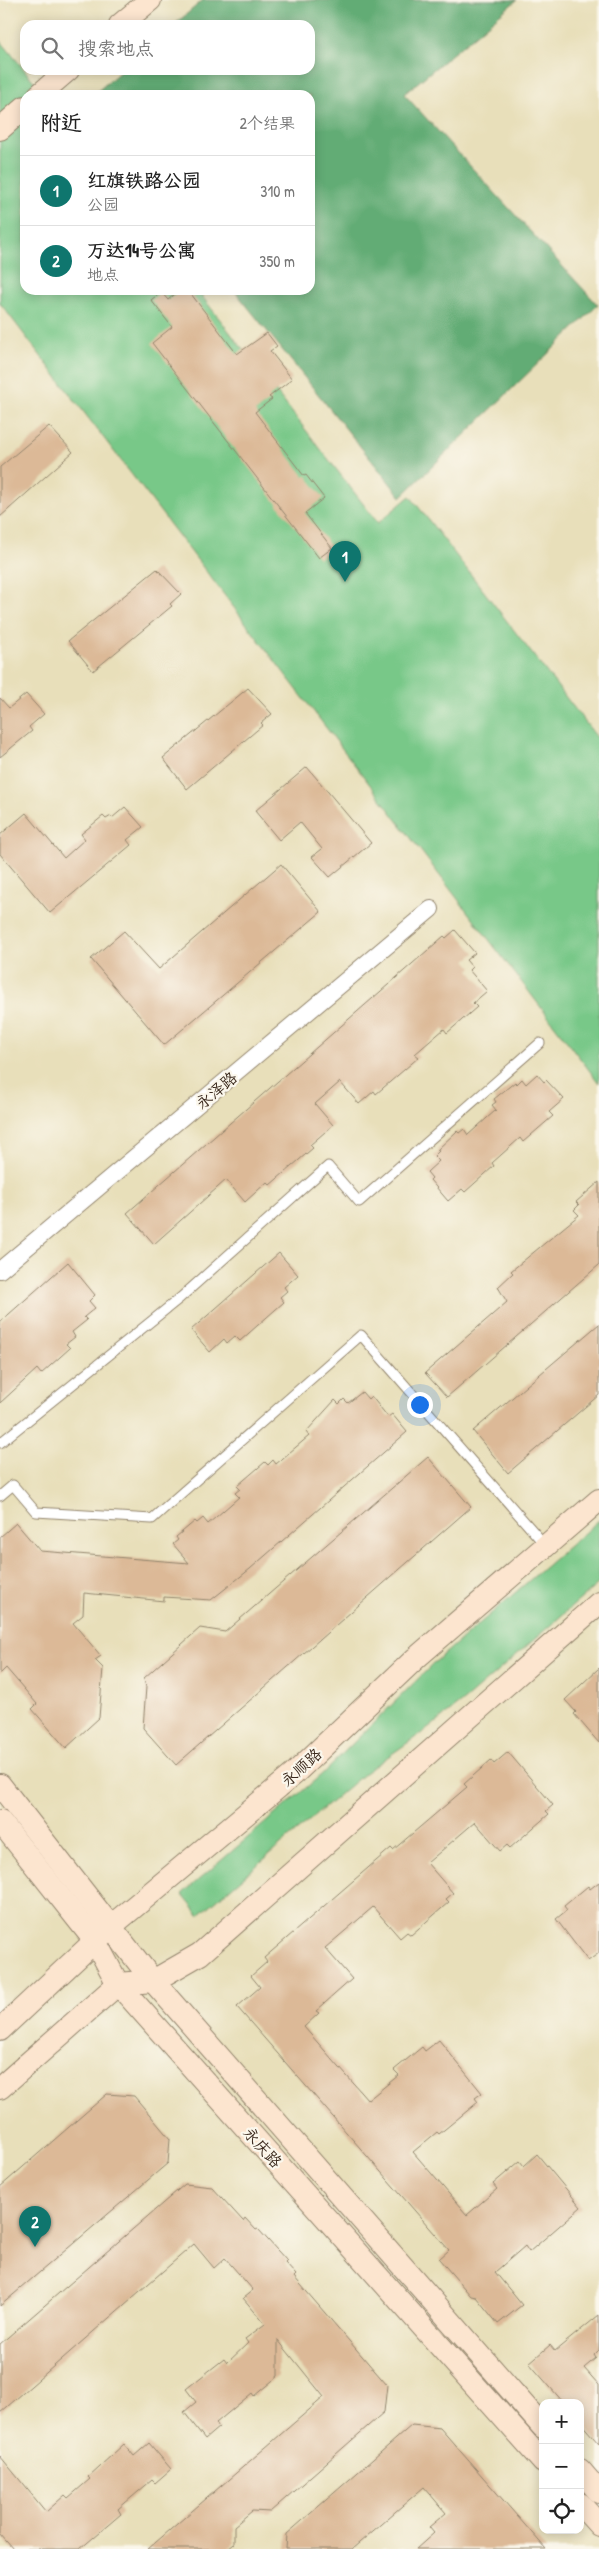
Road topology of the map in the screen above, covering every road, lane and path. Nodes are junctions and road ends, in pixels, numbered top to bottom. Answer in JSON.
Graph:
{"nodes":[{"id":1,"x":150,"y":0,"type":"edge"},
{"id":2,"x":126,"y":20,"type":"edge"},
{"id":3,"x":62,"y":75,"type":"edge"},
{"id":4,"x":45,"y":90,"type":"edge"},
{"id":5,"x":20,"y":111,"type":"edge"},
{"id":6,"x":0,"y":129,"type":"edge"},
{"id":7,"x":431,"y":909,"type":"dead end"},
{"id":8,"x":540,"y":1043,"type":"dead end"},
{"id":9,"x":0,"y":1270,"type":"edge"},
{"id":10,"x":0,"y":1443,"type":"edge"},
{"id":11,"x":0,"y":1496,"type":"edge"},
{"id":12,"x":599,"y":1500,"type":"edge"},
{"id":13,"x":546,"y":1546,"type":"junction"},
{"id":14,"x":599,"y":1603,"type":"edge"},
{"id":15,"x":0,"y":1785,"type":"edge"},
{"id":16,"x":0,"y":1820,"type":"edge"},
{"id":17,"x":103,"y":1934,"type":"junction"},
{"id":18,"x":153,"y":1981,"type":"junction"},
{"id":19,"x":118,"y":1984,"type":"junction"},
{"id":20,"x":0,"y":2030,"type":"edge"},
{"id":21,"x":0,"y":2088,"type":"edge"},
{"id":22,"x":539,"y":2422,"type":"edge"},
{"id":23,"x":539,"y":2458,"type":"edge"},
{"id":24,"x":584,"y":2475,"type":"edge"},
{"id":25,"x":599,"y":2492,"type":"edge"},
{"id":26,"x":584,"y":2509,"type":"edge"},
{"id":27,"x":599,"y":2526,"type":"edge"}],
"edges":[{"from":1,"to":2,"type":"street"},
{"from":3,"to":4,"type":"street"},
{"from":5,"to":6,"type":"street"},
{"from":7,"to":9,"type":"street","name":"永泽路"},
{"from":8,"to":10,"type":"lane"},
{"from":11,"to":13,"type":"lane"},
{"from":12,"to":13,"type":"street","name":"永顺路"},
{"from":13,"to":17,"type":"street","name":"永顺路"},
{"from":14,"to":18,"type":"street"},
{"from":15,"to":17,"type":"street","name":"永庆路"},
{"from":16,"to":17,"type":"street","name":"永庆路"},
{"from":17,"to":18,"type":"street","name":"永庆路"},
{"from":17,"to":19,"type":"street","name":"永庆路"},
{"from":17,"to":20,"type":"street","name":"永顺路"},
{"from":18,"to":19,"type":"street"},
{"from":18,"to":22,"type":"street","name":"永庆路"},
{"from":19,"to":21,"type":"street"},
{"from":19,"to":23,"type":"street","name":"永庆路"},
{"from":24,"to":25,"type":"street"},
{"from":26,"to":27,"type":"street"}]}
